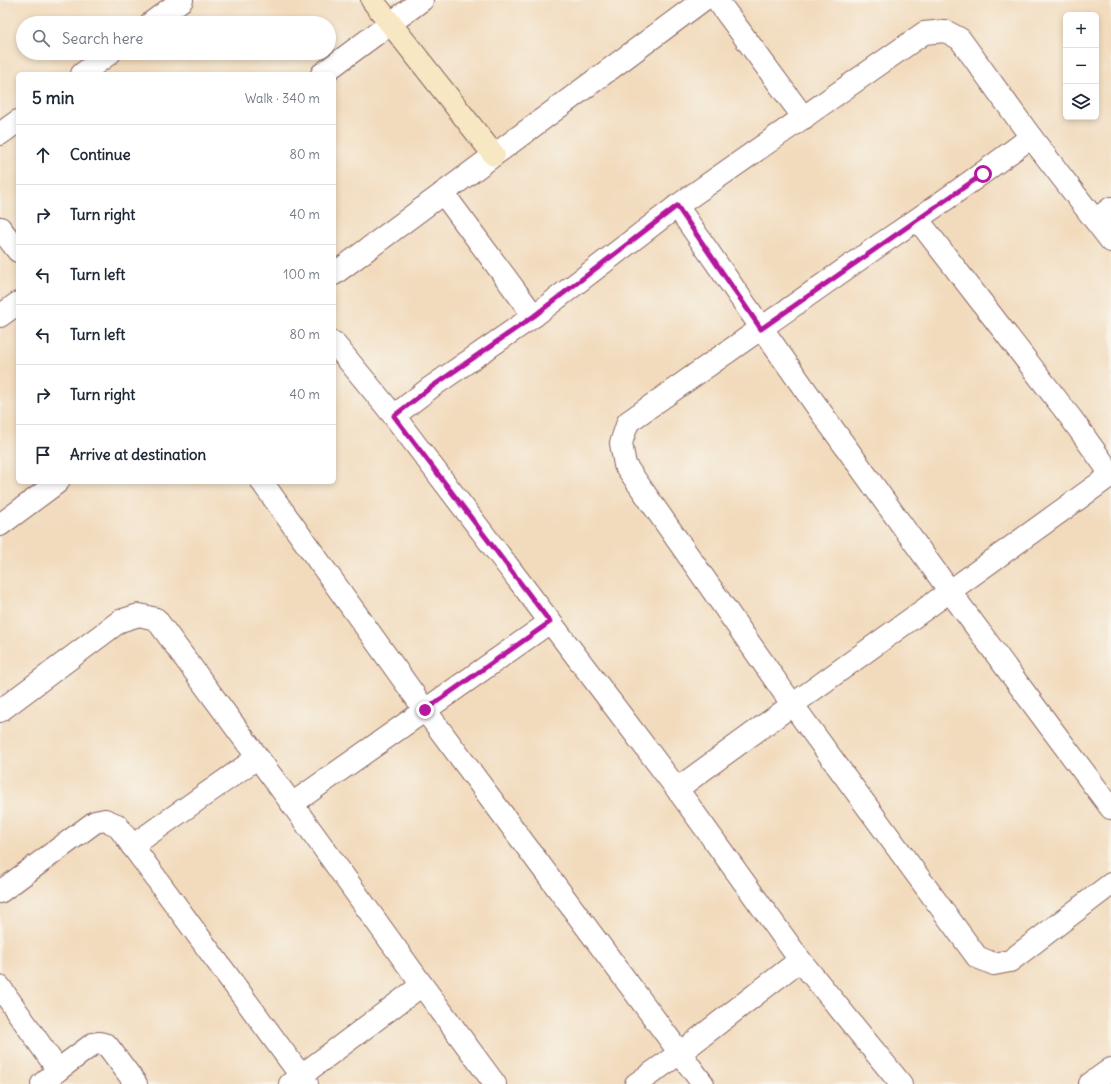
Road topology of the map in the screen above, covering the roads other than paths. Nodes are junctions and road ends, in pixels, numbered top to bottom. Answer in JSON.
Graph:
{"nodes":[{"id":1,"x":182,"y":0,"type":"edge"},
{"id":2,"x":372,"y":0,"type":"edge"},
{"id":3,"x":422,"y":0,"type":"edge"},
{"id":4,"x":703,"y":0,"type":"edge"},
{"id":5,"x":717,"y":0,"type":"edge"},
{"id":6,"x":160,"y":16,"type":"edge"},
{"id":7,"x":390,"y":23,"type":"junction"},
{"id":8,"x":101,"y":60,"type":"edge"},
{"id":9,"x":85,"y":72,"type":"edge"},
{"id":10,"x":325,"y":72,"type":"edge"},
{"id":11,"x":804,"y":118,"type":"junction"},
{"id":12,"x":16,"y":122,"type":"edge"},
{"id":13,"x":0,"y":134,"type":"edge"},
{"id":14,"x":1031,"y":137,"type":"junction"},
{"id":15,"x":494,"y":155,"type":"junction"},
{"id":16,"x":443,"y":193,"type":"junction"},
{"id":17,"x":677,"y":206,"type":"junction"},
{"id":18,"x":1103,"y":214,"type":"edge"},
{"id":19,"x":918,"y":220,"type":"junction"},
{"id":20,"x":0,"y":228,"type":"edge"},
{"id":21,"x":1111,"y":242,"type":"edge"},
{"id":22,"x":16,"y":248,"type":"edge"},
{"id":23,"x":336,"y":273,"type":"edge"},
{"id":24,"x":16,"y":304,"type":"edge"},
{"id":25,"x":0,"y":316,"type":"edge"},
{"id":26,"x":534,"y":316,"type":"junction"},
{"id":27,"x":761,"y":329,"type":"junction"},
{"id":28,"x":336,"y":345,"type":"edge"},
{"id":29,"x":394,"y":416,"type":"junction"},
{"id":30,"x":1111,"y":475,"type":"edge"},
{"id":31,"x":55,"y":484,"type":"edge"},
{"id":32,"x":263,"y":484,"type":"edge"},
{"id":33,"x":0,"y":525,"type":"edge"},
{"id":34,"x":950,"y":592,"type":"junction"},
{"id":35,"x":550,"y":622,"type":"junction"},
{"id":36,"x":792,"y":704,"type":"junction"},
{"id":37,"x":0,"y":710,"type":"edge"},
{"id":38,"x":425,"y":710,"type":"junction"},
{"id":39,"x":257,"y":758,"type":"junction"},
{"id":40,"x":677,"y":789,"type":"junction"},
{"id":41,"x":292,"y":804,"type":"junction"},
{"id":42,"x":1111,"y":808,"type":"edge"},
{"id":43,"x":132,"y":846,"type":"junction"},
{"id":44,"x":1111,"y":884,"type":"edge"},
{"id":45,"x":0,"y":892,"type":"edge"},
{"id":46,"x":800,"y":960,"type":"junction"},
{"id":47,"x":422,"y":985,"type":"junction"},
{"id":48,"x":0,"y":987,"type":"edge"},
{"id":49,"x":680,"y":1053,"type":"junction"},
{"id":50,"x":1111,"y":1069,"type":"edge"},
{"id":51,"x":50,"y":1077,"type":"edge"},
{"id":52,"x":299,"y":1081,"type":"edge"},
{"id":53,"x":136,"y":1084,"type":"edge"},
{"id":54,"x":495,"y":1084,"type":"edge"},
{"id":55,"x":636,"y":1084,"type":"edge"},
{"id":56,"x":703,"y":1084,"type":"edge"},
{"id":57,"x":901,"y":1084,"type":"edge"},
{"id":58,"x":1090,"y":1084,"type":"edge"}],
"edges":[{"from":1,"to":6,"type":"street"},
{"from":2,"to":7,"type":"street"},
{"from":3,"to":7,"type":"street"},
{"from":4,"to":15,"type":"street"},
{"from":5,"to":11,"type":"street"},
{"from":7,"to":10,"type":"street"},
{"from":7,"to":15,"type":"street"},
{"from":8,"to":9,"type":"street"},
{"from":11,"to":14,"type":"street"},
{"from":11,"to":17,"type":"street"},
{"from":12,"to":13,"type":"street"},
{"from":14,"to":18,"type":"street"},
{"from":14,"to":19,"type":"street"},
{"from":15,"to":16,"type":"street"},
{"from":16,"to":23,"type":"street"},
{"from":16,"to":26,"type":"street"},
{"from":17,"to":26,"type":"street"},
{"from":17,"to":27,"type":"street"},
{"from":18,"to":21,"type":"street"},
{"from":19,"to":27,"type":"street"},
{"from":19,"to":30,"type":"street"},
{"from":20,"to":22,"type":"street"},
{"from":24,"to":25,"type":"street"},
{"from":26,"to":29,"type":"street"},
{"from":27,"to":34,"type":"street"},
{"from":27,"to":36,"type":"street"},
{"from":28,"to":29,"type":"street"},
{"from":29,"to":35,"type":"street"},
{"from":30,"to":34,"type":"street"},
{"from":31,"to":33,"type":"street"},
{"from":32,"to":38,"type":"street"},
{"from":34,"to":36,"type":"street"},
{"from":34,"to":42,"type":"street"},
{"from":35,"to":38,"type":"street"},
{"from":35,"to":40,"type":"street"},
{"from":36,"to":40,"type":"street"},
{"from":36,"to":44,"type":"street"},
{"from":37,"to":39,"type":"street"},
{"from":38,"to":41,"type":"street"},
{"from":38,"to":49,"type":"street"},
{"from":39,"to":41,"type":"street"},
{"from":39,"to":43,"type":"street"},
{"from":40,"to":46,"type":"street"},
{"from":41,"to":47,"type":"street"},
{"from":43,"to":45,"type":"street"},
{"from":43,"to":52,"type":"street"},
{"from":46,"to":49,"type":"street"},
{"from":46,"to":57,"type":"street"},
{"from":47,"to":52,"type":"street"},
{"from":47,"to":54,"type":"street"},
{"from":48,"to":51,"type":"street"},
{"from":49,"to":55,"type":"street"},
{"from":49,"to":56,"type":"street"},
{"from":50,"to":58,"type":"street"},
{"from":51,"to":53,"type":"street"}]}
